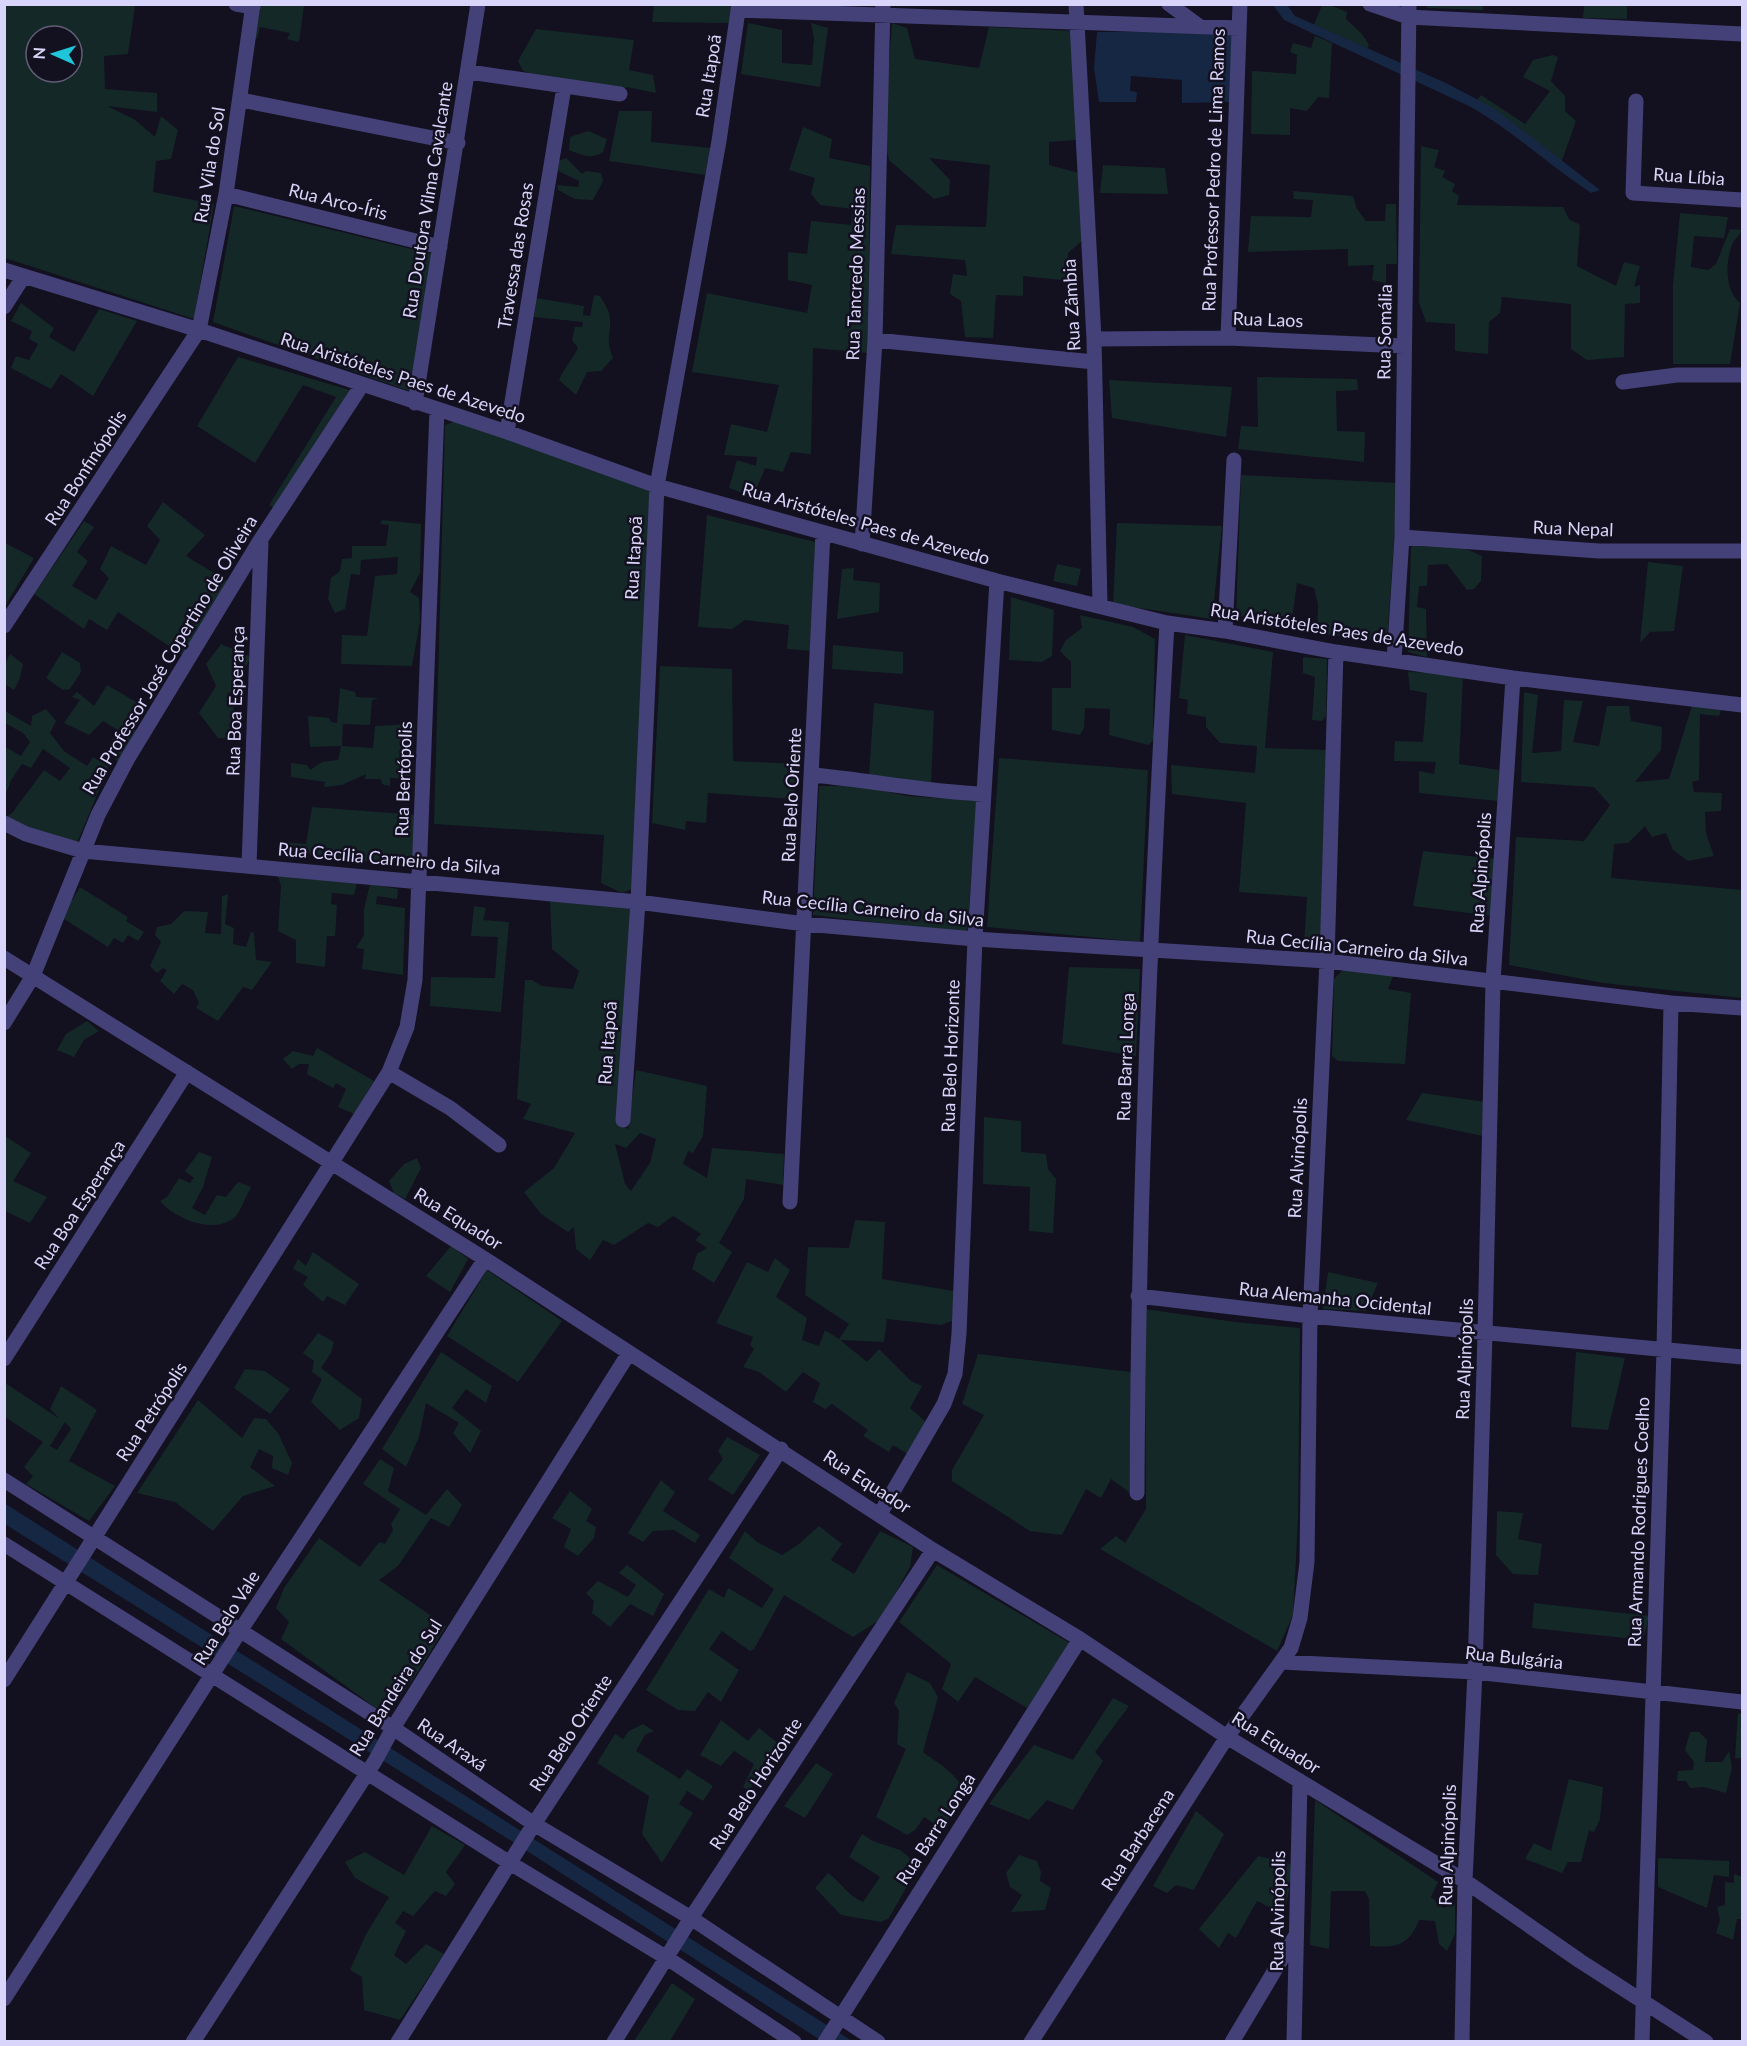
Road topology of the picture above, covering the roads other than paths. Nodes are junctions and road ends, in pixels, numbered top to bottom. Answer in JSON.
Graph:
{"nodes":[{"id":1,"x":236,"y":4,"type":"edge"},
{"id":2,"x":473,"y":4,"type":"edge"},
{"id":3,"x":1076,"y":4,"type":"edge"},
{"id":4,"x":1169,"y":4,"type":"edge"},
{"id":5,"x":1240,"y":4,"type":"edge"},
{"id":6,"x":1370,"y":4,"type":"edge"},
{"id":7,"x":478,"y":5,"type":"edge"},
{"id":8,"x":253,"y":6,"type":"edge"},
{"id":9,"x":738,"y":7,"type":"edge"},
{"id":10,"x":883,"y":11,"type":"edge"},
{"id":11,"x":1409,"y":11,"type":"edge"},
{"id":12,"x":1077,"y":22,"type":"junction"},
{"id":13,"x":1199,"y":26,"type":"junction"},
{"id":14,"x":1239,"y":28,"type":"junction"},
{"id":15,"x":1743,"y":34,"type":"edge"},
{"id":16,"x":469,"y":72,"type":"junction"},
{"id":17,"x":564,"y":87,"type":"junction"},
{"id":18,"x":620,"y":94,"type":"dead end"},
{"id":19,"x":241,"y":100,"type":"junction"},
{"id":20,"x":1636,"y":101,"type":"dead end"},
{"id":21,"x":458,"y":143,"type":"junction"},
{"id":22,"x":226,"y":194,"type":"junction"},
{"id":23,"x":1743,"y":200,"type":"edge"},
{"id":24,"x":440,"y":247,"type":"junction"},
{"id":25,"x":4,"y":270,"type":"edge"},
{"id":26,"x":24,"y":276,"type":"junction"},
{"id":27,"x":4,"y":307,"type":"edge"},
{"id":28,"x":199,"y":330,"type":"junction"},
{"id":29,"x":1228,"y":338,"type":"junction"},
{"id":30,"x":1094,"y":339,"type":"junction"},
{"id":31,"x":875,"y":340,"type":"junction"},
{"id":32,"x":1404,"y":346,"type":"junction"},
{"id":33,"x":1094,"y":362,"type":"junction"},
{"id":34,"x":1743,"y":375,"type":"edge"},
{"id":35,"x":1623,"y":382,"type":"dead end"},
{"id":36,"x":362,"y":385,"type":"junction"},
{"id":37,"x":415,"y":403,"type":"junction"},
{"id":38,"x":437,"y":410,"type":"junction"},
{"id":39,"x":507,"y":432,"type":"junction"},
{"id":40,"x":1234,"y":460,"type":"dead end"},
{"id":41,"x":657,"y":486,"type":"junction"},
{"id":42,"x":823,"y":533,"type":"junction"},
{"id":43,"x":1402,"y":537,"type":"junction"},
{"id":44,"x":261,"y":539,"type":"junction"},
{"id":45,"x":862,"y":544,"type":"junction"},
{"id":46,"x":1743,"y":551,"type":"edge"},
{"id":47,"x":997,"y":581,"type":"junction"},
{"id":48,"x":1100,"y":604,"type":"junction"},
{"id":49,"x":1167,"y":623,"type":"junction"},
{"id":50,"x":4,"y":627,"type":"edge"},
{"id":51,"x":1225,"y":631,"type":"junction"},
{"id":52,"x":1336,"y":652,"type":"junction"},
{"id":53,"x":1394,"y":660,"type":"junction"},
{"id":54,"x":1513,"y":678,"type":"junction"},
{"id":55,"x":1743,"y":705,"type":"edge"},
{"id":56,"x":812,"y":775,"type":"junction"},
{"id":57,"x":984,"y":794,"type":"junction"},
{"id":58,"x":4,"y":823,"type":"edge"},
{"id":59,"x":83,"y":851,"type":"junction"},
{"id":60,"x":249,"y":866,"type":"junction"},
{"id":61,"x":419,"y":881,"type":"junction"},
{"id":62,"x":638,"y":902,"type":"junction"},
{"id":63,"x":805,"y":924,"type":"junction"},
{"id":64,"x":975,"y":939,"type":"junction"},
{"id":65,"x":1149,"y":951,"type":"junction"},
{"id":66,"x":4,"y":958,"type":"edge"},
{"id":67,"x":1327,"y":961,"type":"junction"},
{"id":68,"x":33,"y":976,"type":"junction"},
{"id":69,"x":1493,"y":981,"type":"junction"},
{"id":70,"x":1671,"y":1003,"type":"junction"},
{"id":71,"x":1743,"y":1008,"type":"edge"},
{"id":72,"x":4,"y":1023,"type":"edge"},
{"id":73,"x":188,"y":1072,"type":"junction"},
{"id":74,"x":389,"y":1072,"type":"junction"},
{"id":75,"x":623,"y":1120,"type":"dead end"},
{"id":76,"x":499,"y":1145,"type":"dead end"},
{"id":77,"x":333,"y":1164,"type":"junction"},
{"id":78,"x":790,"y":1202,"type":"dead end"},
{"id":79,"x":485,"y":1259,"type":"junction"},
{"id":80,"x":1138,"y":1296,"type":"junction"},
{"id":81,"x":1310,"y":1316,"type":"junction"},
{"id":82,"x":1485,"y":1334,"type":"junction"},
{"id":83,"x":1664,"y":1350,"type":"junction"},
{"id":84,"x":629,"y":1353,"type":"junction"},
{"id":85,"x":1743,"y":1357,"type":"edge"},
{"id":86,"x":4,"y":1359,"type":"edge"},
{"id":87,"x":781,"y":1449,"type":"junction"},
{"id":88,"x":4,"y":1480,"type":"edge"},
{"id":89,"x":1137,"y":1493,"type":"dead end"},
{"id":90,"x":880,"y":1514,"type":"junction"},
{"id":91,"x":4,"y":1544,"type":"edge"},
{"id":92,"x":91,"y":1544,"type":"junction"},
{"id":93,"x":933,"y":1550,"type":"junction"},
{"id":94,"x":70,"y":1578,"type":"junction"},
{"id":95,"x":237,"y":1637,"type":"junction"},
{"id":96,"x":1080,"y":1639,"type":"junction"},
{"id":97,"x":1281,"y":1662,"type":"junction"},
{"id":98,"x":1475,"y":1672,"type":"junction"},
{"id":99,"x":216,"y":1673,"type":"junction"},
{"id":100,"x":4,"y":1680,"type":"edge"},
{"id":101,"x":1653,"y":1693,"type":"junction"},
{"id":102,"x":1743,"y":1702,"type":"edge"},
{"id":103,"x":391,"y":1732,"type":"junction"},
{"id":104,"x":1227,"y":1737,"type":"junction"},
{"id":105,"x":371,"y":1766,"type":"junction"},
{"id":106,"x":1300,"y":1781,"type":"junction"},
{"id":107,"x":532,"y":1828,"type":"junction"},
{"id":108,"x":512,"y":1860,"type":"junction"},
{"id":109,"x":1465,"y":1881,"type":"junction"},
{"id":110,"x":688,"y":1923,"type":"junction"},
{"id":111,"x":1298,"y":1932,"type":"junction"},
{"id":112,"x":670,"y":1954,"type":"junction"},
{"id":113,"x":4,"y":1999,"type":"edge"},
{"id":114,"x":1642,"y":2001,"type":"junction"},
{"id":115,"x":838,"y":2021,"type":"junction"},
{"id":116,"x":193,"y":2042,"type":"edge"},
{"id":117,"x":398,"y":2042,"type":"edge"},
{"id":118,"x":614,"y":2042,"type":"edge"},
{"id":119,"x":794,"y":2042,"type":"edge"},
{"id":120,"x":825,"y":2042,"type":"edge"},
{"id":121,"x":878,"y":2042,"type":"edge"},
{"id":122,"x":1031,"y":2042,"type":"edge"},
{"id":123,"x":1232,"y":2042,"type":"edge"},
{"id":124,"x":1294,"y":2042,"type":"edge"},
{"id":125,"x":1462,"y":2042,"type":"edge"},
{"id":126,"x":1642,"y":2042,"type":"edge"},
{"id":127,"x":1706,"y":2042,"type":"edge"}],
"edges":[{"from":1,"to":8,"type":"street"},
{"from":2,"to":7,"type":"street"},
{"from":3,"to":12,"type":"street","name":"Rua Zâmbia"},
{"from":4,"to":13,"type":"street"},
{"from":5,"to":14,"type":"street","name":"Rua Professor Pedro de Lima Ramos"},
{"from":6,"to":11,"type":"street"},
{"from":7,"to":16,"type":"street","name":"Rua Doutora Vilma Cavalcante"},
{"from":8,"to":19,"type":"street","name":"Rua Vila do Sol"},
{"from":9,"to":10,"type":"street"},
{"from":9,"to":41,"type":"street","name":"Rua Itapoã"},
{"from":10,"to":12,"type":"street"},
{"from":10,"to":31,"type":"street","name":"Rua Tancredo Messias"},
{"from":11,"to":15,"type":"street"},
{"from":11,"to":32,"type":"street","name":"Rua Somália"},
{"from":12,"to":13,"type":"street"},
{"from":12,"to":30,"type":"street","name":"Rua Zâmbia"},
{"from":13,"to":14,"type":"street"},
{"from":14,"to":29,"type":"street","name":"Rua Professor Pedro de Lima Ramos"},
{"from":16,"to":17,"type":"street"},
{"from":16,"to":21,"type":"street","name":"Rua Doutora Vilma Cavalcante"},
{"from":17,"to":18,"type":"street"},
{"from":17,"to":39,"type":"street","name":"Travessa das Rosas"},
{"from":19,"to":21,"type":"street"},
{"from":19,"to":22,"type":"street","name":"Rua Vila do Sol"},
{"from":20,"to":23,"type":"street","name":"Rua Líbia"},
{"from":21,"to":24,"type":"street","name":"Rua Doutora Vilma Cavalcante"},
{"from":22,"to":24,"type":"street","name":"Rua Arco-Íris"},
{"from":22,"to":28,"type":"street","name":"Rua Vila do Sol"},
{"from":24,"to":37,"type":"street","name":"Rua Doutora Vilma Cavalcante"},
{"from":25,"to":26,"type":"street","name":"Rua Aristóteles Paes de Azevedo"},
{"from":26,"to":27,"type":"street"},
{"from":26,"to":28,"type":"street","name":"Rua Aristóteles Paes de Azevedo"},
{"from":28,"to":36,"type":"street","name":"Rua Aristóteles Paes de Azevedo"},
{"from":28,"to":50,"type":"street","name":"Rua Bonfinópolis"},
{"from":29,"to":30,"type":"street","name":"Rua Laos"},
{"from":29,"to":32,"type":"street","name":"Rua Laos"},
{"from":30,"to":33,"type":"street","name":"Rua Zâmbia"},
{"from":31,"to":33,"type":"street"},
{"from":31,"to":45,"type":"street","name":"Rua Tancredo Messias"},
{"from":32,"to":43,"type":"street","name":"Rua Somália"},
{"from":33,"to":48,"type":"street","name":"Rua Zâmbia"},
{"from":34,"to":35,"type":"street"},
{"from":36,"to":37,"type":"street","name":"Rua Aristóteles Paes de Azevedo"},
{"from":36,"to":44,"type":"street","name":"Rua Professor José Copertino de Oliveira"},
{"from":37,"to":38,"type":"street","name":"Rua Aristóteles Paes de Azevedo"},
{"from":38,"to":39,"type":"street","name":"Rua Aristóteles Paes de Azevedo"},
{"from":38,"to":61,"type":"street","name":"Rua Bertópolis"},
{"from":39,"to":41,"type":"street","name":"Rua Aristóteles Paes de Azevedo"},
{"from":40,"to":51,"type":"street"},
{"from":41,"to":42,"type":"street","name":"Rua Aristóteles Paes de Azevedo"},
{"from":41,"to":62,"type":"street","name":"Rua Itapoã"},
{"from":42,"to":45,"type":"street","name":"Rua Aristóteles Paes de Azevedo"},
{"from":42,"to":56,"type":"street","name":"Rua Belo Oriente"},
{"from":43,"to":46,"type":"street","name":"Rua Nepal"},
{"from":43,"to":53,"type":"street","name":"Rua Somália"},
{"from":44,"to":59,"type":"street","name":"Rua Professor José Copertino de Oliveira"},
{"from":44,"to":60,"type":"street","name":"Rua Boa Esperança"},
{"from":45,"to":47,"type":"street","name":"Rua Aristóteles Paes de Azevedo"},
{"from":47,"to":48,"type":"street","name":"Rua Aristóteles Paes de Azevedo"},
{"from":47,"to":57,"type":"street","name":"Rua Belo Horizonte"},
{"from":48,"to":49,"type":"street","name":"Rua Aristóteles Paes de Azevedo"},
{"from":49,"to":51,"type":"street","name":"Rua Aristóteles Paes de Azevedo"},
{"from":49,"to":65,"type":"street","name":"Rua Barra Longa"},
{"from":51,"to":52,"type":"street","name":"Rua Aristóteles Paes de Azevedo"},
{"from":52,"to":53,"type":"street","name":"Rua Aristóteles Paes de Azevedo"},
{"from":52,"to":67,"type":"street","name":"Rua Alvinópolis"},
{"from":53,"to":54,"type":"street","name":"Rua Aristóteles Paes de Azevedo"},
{"from":54,"to":55,"type":"street","name":"Rua Aristóteles Paes de Azevedo"},
{"from":54,"to":69,"type":"street","name":"Rua Alpinópolis"},
{"from":56,"to":57,"type":"street"},
{"from":56,"to":63,"type":"street","name":"Rua Belo Oriente"},
{"from":57,"to":64,"type":"street","name":"Rua Belo Horizonte"},
{"from":58,"to":59,"type":"street","name":"Rua Cecília Carneiro da Silva"},
{"from":59,"to":60,"type":"street","name":"Rua Cecília Carneiro da Silva"},
{"from":59,"to":68,"type":"street","name":"Rua Professor José Copertino de Oliveira"},
{"from":60,"to":61,"type":"street","name":"Rua Cecília Carneiro da Silva"},
{"from":61,"to":62,"type":"street","name":"Rua Cecília Carneiro da Silva"},
{"from":61,"to":74,"type":"street","name":"Rua Bertópolis"},
{"from":62,"to":63,"type":"street","name":"Rua Cecília Carneiro da Silva"},
{"from":62,"to":75,"type":"street","name":"Rua Itapoã"},
{"from":63,"to":64,"type":"street","name":"Rua Cecília Carneiro da Silva"},
{"from":63,"to":78,"type":"street","name":"Rua Belo Oriente"},
{"from":64,"to":65,"type":"street","name":"Rua Cecília Carneiro da Silva"},
{"from":64,"to":90,"type":"street","name":"Rua Belo Horizonte"},
{"from":65,"to":67,"type":"street","name":"Rua Cecília Carneiro da Silva"},
{"from":65,"to":80,"type":"street","name":"Rua Barra Longa"},
{"from":66,"to":68,"type":"street","name":"Rua Equador"},
{"from":67,"to":69,"type":"street","name":"Rua Cecília Carneiro da Silva"},
{"from":67,"to":81,"type":"street","name":"Rua Alvinópolis"},
{"from":68,"to":72,"type":"street","name":"Rua Professor José Copertino de Oliveira"},
{"from":68,"to":73,"type":"street","name":"Rua Equador"},
{"from":69,"to":70,"type":"street","name":"Rua Cecília Carneiro da Silva"},
{"from":69,"to":82,"type":"street","name":"Rua Alpinópolis"},
{"from":70,"to":71,"type":"street","name":"Rua Cecília Carneiro da Silva"},
{"from":70,"to":83,"type":"street","name":"Rua Armando Rodrigues Coelho"},
{"from":73,"to":77,"type":"street","name":"Rua Equador"},
{"from":73,"to":86,"type":"street","name":"Rua Boa Esperança"},
{"from":74,"to":76,"type":"street"},
{"from":74,"to":77,"type":"street","name":"Rua Bertópolis"},
{"from":77,"to":79,"type":"street","name":"Rua Equador"},
{"from":77,"to":92,"type":"street","name":"Rua Petrópolis"},
{"from":79,"to":84,"type":"street","name":"Rua Equador"},
{"from":79,"to":95,"type":"street","name":"Rua Belo Vale"},
{"from":80,"to":81,"type":"street","name":"Rua Alemanha Ocidental"},
{"from":80,"to":89,"type":"street","name":"Rua Barra Longa"},
{"from":81,"to":82,"type":"street","name":"Rua Alemanha Ocidental"},
{"from":81,"to":97,"type":"street","name":"Rua Alvinópolis"},
{"from":82,"to":83,"type":"street","name":"Rua Alemanha Ocidental"},
{"from":82,"to":98,"type":"street","name":"Rua Alpinópolis"},
{"from":83,"to":85,"type":"street","name":"Rua Alemanha Ocidental"},
{"from":83,"to":101,"type":"street","name":"Rua Armando Rodrigues Coelho"},
{"from":84,"to":87,"type":"street","name":"Rua Equador"},
{"from":84,"to":103,"type":"street","name":"Rua Bandeira do Sul"},
{"from":87,"to":90,"type":"street","name":"Rua Equador"},
{"from":87,"to":107,"type":"street","name":"Rua Belo Oriente"},
{"from":88,"to":92,"type":"street","name":"Rua Araxá"},
{"from":90,"to":93,"type":"street","name":"Rua Equador"},
{"from":91,"to":94,"type":"street"},
{"from":92,"to":94,"type":"street","name":"Rua Petrópolis"},
{"from":92,"to":95,"type":"street","name":"Rua Araxá"},
{"from":93,"to":96,"type":"street","name":"Rua Equador"},
{"from":93,"to":110,"type":"street","name":"Rua Belo Horizonte"},
{"from":94,"to":99,"type":"street"},
{"from":94,"to":100,"type":"street","name":"Rua Petrópolis"},
{"from":95,"to":99,"type":"street","name":"Rua Belo Vale"},
{"from":95,"to":103,"type":"street","name":"Rua Araxá"},
{"from":96,"to":104,"type":"street","name":"Rua Equador"},
{"from":96,"to":115,"type":"street","name":"Rua Barra Longa"},
{"from":97,"to":98,"type":"street","name":"Rua Bulgária"},
{"from":97,"to":104,"type":"street","name":"Rua Barbacena"},
{"from":98,"to":101,"type":"street","name":"Rua Bulgária"},
{"from":98,"to":109,"type":"street","name":"Rua Alpinópolis"},
{"from":99,"to":105,"type":"street"},
{"from":99,"to":113,"type":"street","name":"Rua Belo Vale"},
{"from":101,"to":102,"type":"street","name":"Rua Bulgária"},
{"from":101,"to":114,"type":"street","name":"Rua Armando Rodrigues Coelho"},
{"from":103,"to":105,"type":"street","name":"Rua Bandeira do Sul"},
{"from":103,"to":107,"type":"street","name":"Rua Araxá"},
{"from":104,"to":106,"type":"street","name":"Rua Equador"},
{"from":104,"to":122,"type":"street","name":"Rua Barbacena"},
{"from":105,"to":108,"type":"street"},
{"from":105,"to":116,"type":"street","name":"Rua Bandeira do Sul"},
{"from":106,"to":109,"type":"street","name":"Rua Equador"},
{"from":106,"to":111,"type":"street","name":"Rua Alvinópolis"},
{"from":107,"to":108,"type":"street","name":"Rua Belo Oriente"},
{"from":107,"to":110,"type":"street","name":"Rua Araxá"},
{"from":108,"to":112,"type":"street"},
{"from":108,"to":117,"type":"street","name":"Rua Belo Oriente"},
{"from":109,"to":114,"type":"street","name":"Rua Equador"},
{"from":109,"to":125,"type":"street","name":"Rua Alpinópolis"},
{"from":110,"to":112,"type":"street","name":"Rua Belo Horizonte"},
{"from":110,"to":115,"type":"street","name":"Rua Araxá"},
{"from":111,"to":123,"type":"street"},
{"from":111,"to":124,"type":"street","name":"Rua Alvinópolis"},
{"from":112,"to":118,"type":"street","name":"Rua Belo Horizonte"},
{"from":112,"to":119,"type":"street"},
{"from":114,"to":126,"type":"street","name":"Rua Armando Rodrigues Coelho"},
{"from":114,"to":127,"type":"street","name":"Rua Equador"},
{"from":115,"to":120,"type":"street","name":"Rua Barra Longa"},
{"from":115,"to":121,"type":"street","name":"Rua Araxá"}]}
